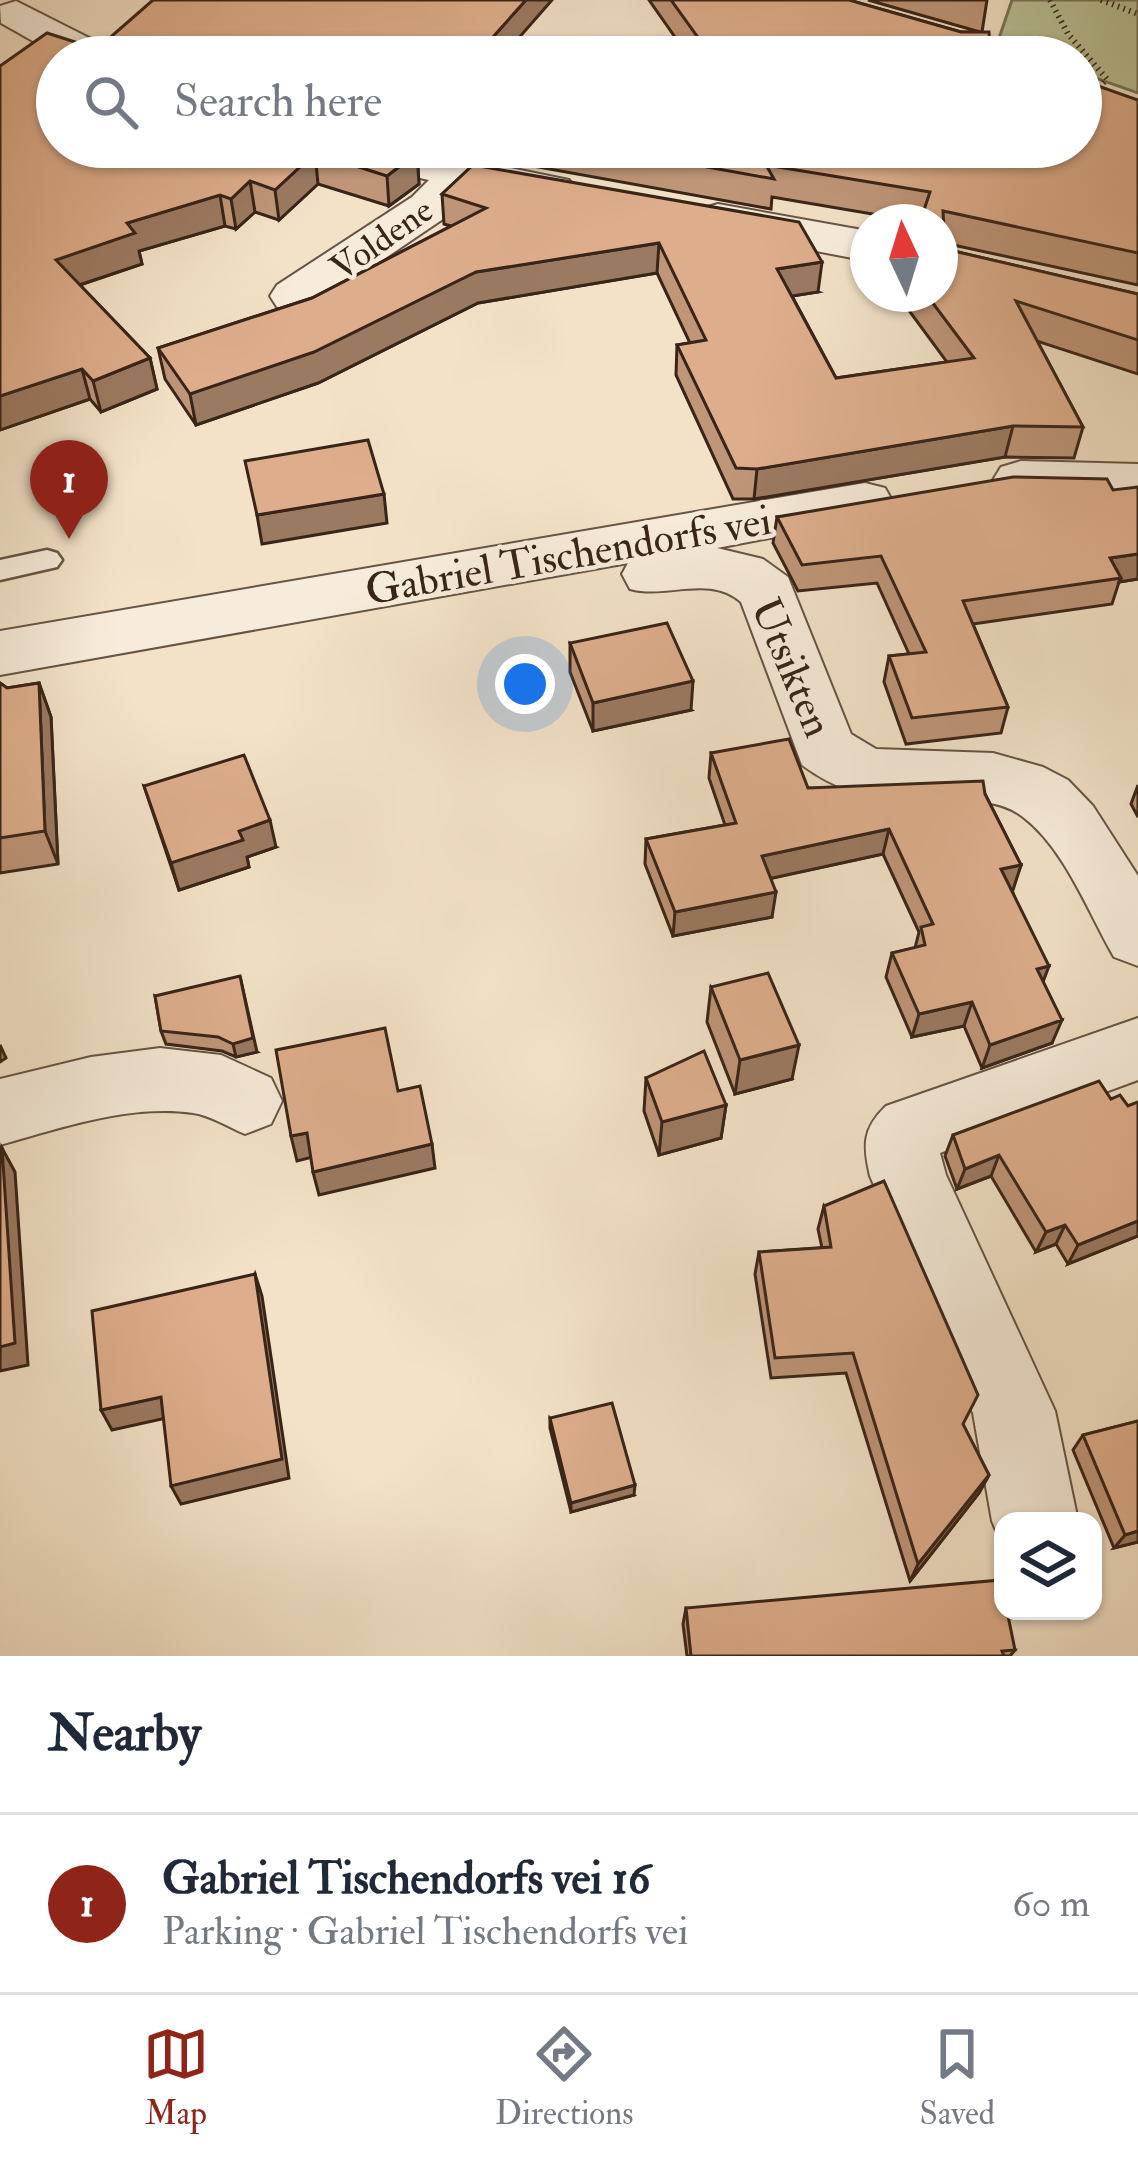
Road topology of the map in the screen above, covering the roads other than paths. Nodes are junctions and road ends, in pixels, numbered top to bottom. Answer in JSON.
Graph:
{"nodes":[{"id":1,"x":17,"y":13,"type":"edge"},
{"id":2,"x":57,"y":36,"type":"edge"},
{"id":3,"x":434,"y":168,"type":"edge"},
{"id":4,"x":462,"y":174,"type":"junction"},
{"id":5,"x":594,"y":197,"type":"edge"},
{"id":6,"x":682,"y":212,"type":"edge"},
{"id":7,"x":850,"y":243,"type":"edge"},
{"id":8,"x":295,"y":296,"type":"dead end"},
{"id":9,"x":1138,"y":483,"type":"edge"},
{"id":10,"x":968,"y":486,"type":"edge"},
{"id":11,"x":908,"y":495,"type":"edge"},
{"id":12,"x":47,"y":560,"type":"dead end"},
{"id":13,"x":525,"y":562,"type":"junction"},
{"id":14,"x":0,"y":570,"type":"edge"},
{"id":15,"x":0,"y":653,"type":"edge"},
{"id":16,"x":1138,"y":937,"type":"edge"},
{"id":17,"x":1138,"y":1049,"type":"edge"},
{"id":18,"x":245,"y":1101,"type":"dead end"},
{"id":19,"x":0,"y":1112,"type":"edge"},
{"id":20,"x":1033,"y":1512,"type":"edge"}],
"edges":[{"from":1,"to":2,"type":"street"},
{"from":3,"to":4,"type":"street","name":"Voldene"},
{"from":4,"to":5,"type":"street","name":"Voldene"},
{"from":4,"to":8,"type":"street","name":"Voldene"},
{"from":6,"to":7,"type":"street"},
{"from":9,"to":10,"type":"street"},
{"from":11,"to":13,"type":"street","name":"Gabriel Tischendorfs vei"},
{"from":12,"to":14,"type":"lane"},
{"from":13,"to":15,"type":"street","name":"Gabriel Tischendorfs vei"},
{"from":13,"to":16,"type":"street","name":"Utsikten"},
{"from":17,"to":20,"type":"street"},
{"from":18,"to":19,"type":"street"}]}
